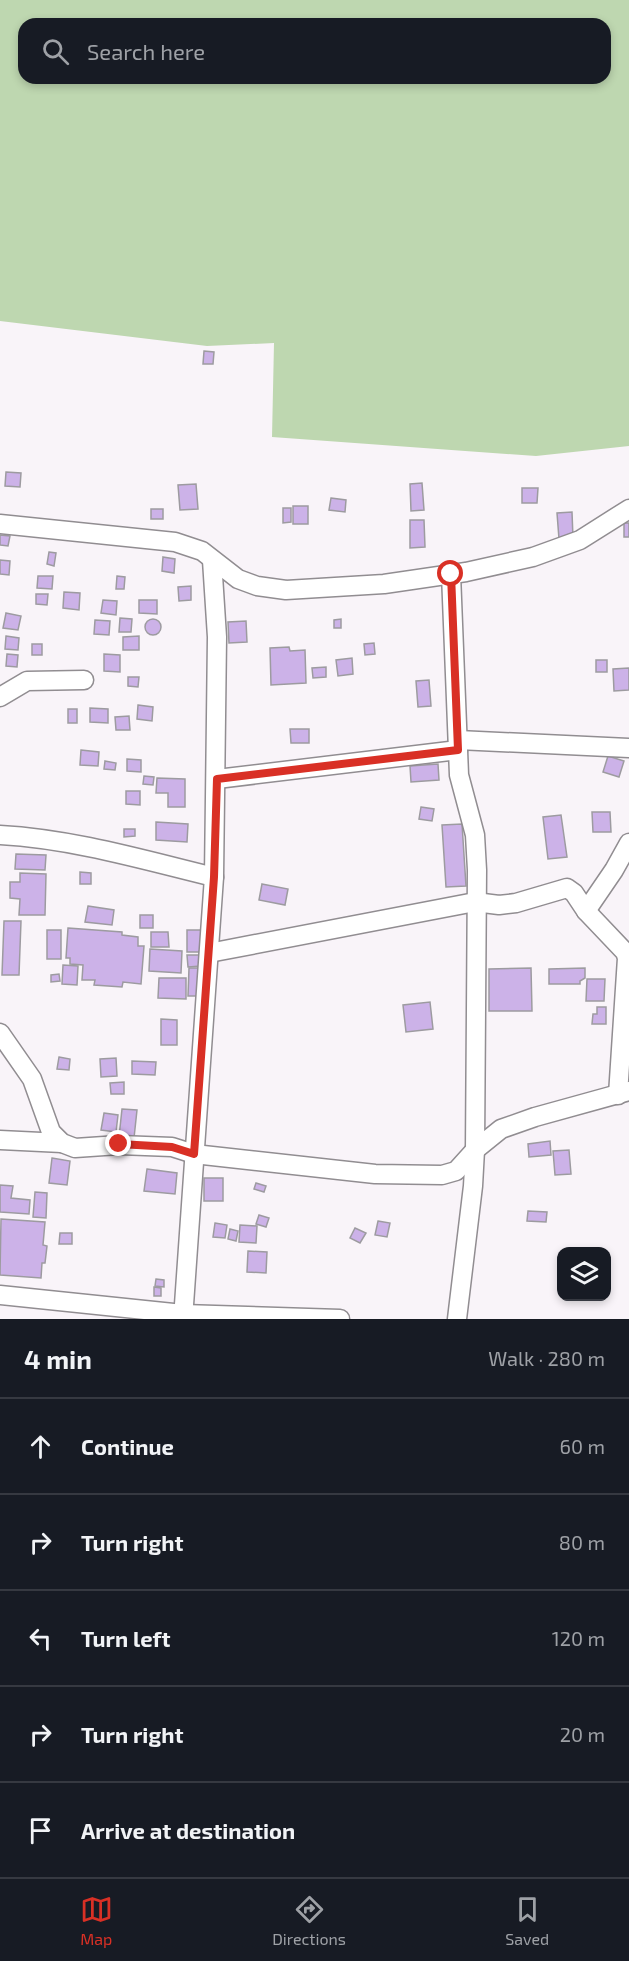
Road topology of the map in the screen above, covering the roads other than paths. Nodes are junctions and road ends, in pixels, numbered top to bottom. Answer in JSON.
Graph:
{"nodes":[{"id":1,"x":629,"y":509,"type":"edge"},
{"id":2,"x":0,"y":524,"type":"edge"},
{"id":3,"x":212,"y":560,"type":"junction"},
{"id":4,"x":451,"y":574,"type":"junction"},
{"id":5,"x":84,"y":680,"type":"dead end"},
{"id":6,"x":0,"y":697,"type":"edge"},
{"id":7,"x":458,"y":745,"type":"junction"},
{"id":8,"x":629,"y":748,"type":"edge"},
{"id":9,"x":217,"y":779,"type":"junction"},
{"id":10,"x":0,"y":835,"type":"edge"},
{"id":11,"x":629,"y":843,"type":"edge"},
{"id":12,"x":214,"y":877,"type":"junction"},
{"id":13,"x":476,"y":902,"type":"junction"},
{"id":14,"x":586,"y":911,"type":"junction"},
{"id":15,"x":209,"y":953,"type":"junction"},
{"id":16,"x":0,"y":1033,"type":"edge"},
{"id":17,"x":624,"y":1093,"type":"edge"},
{"id":18,"x":0,"y":1140,"type":"edge"},
{"id":19,"x":62,"y":1143,"type":"junction"},
{"id":20,"x":475,"y":1150,"type":"junction"},
{"id":21,"x":194,"y":1154,"type":"junction"},
{"id":22,"x":0,"y":1295,"type":"edge"},
{"id":23,"x":183,"y":1316,"type":"edge"},
{"id":24,"x":340,"y":1319,"type":"edge"},
{"id":25,"x":457,"y":1319,"type":"edge"}],
"edges":[{"from":1,"to":4,"type":"street"},
{"from":2,"to":3,"type":"street"},
{"from":3,"to":4,"type":"street"},
{"from":3,"to":9,"type":"street"},
{"from":4,"to":7,"type":"street"},
{"from":5,"to":6,"type":"street"},
{"from":7,"to":8,"type":"street"},
{"from":7,"to":9,"type":"street"},
{"from":7,"to":13,"type":"street"},
{"from":9,"to":12,"type":"street"},
{"from":10,"to":12,"type":"street"},
{"from":11,"to":14,"type":"street"},
{"from":12,"to":15,"type":"street"},
{"from":13,"to":14,"type":"street"},
{"from":13,"to":15,"type":"street"},
{"from":13,"to":20,"type":"street"},
{"from":14,"to":17,"type":"street"},
{"from":15,"to":21,"type":"street"},
{"from":16,"to":19,"type":"street"},
{"from":17,"to":20,"type":"street"},
{"from":18,"to":19,"type":"street"},
{"from":19,"to":21,"type":"street"},
{"from":20,"to":21,"type":"street"},
{"from":20,"to":25,"type":"street"},
{"from":21,"to":23,"type":"street"},
{"from":22,"to":23,"type":"street"},
{"from":23,"to":24,"type":"street"}]}
